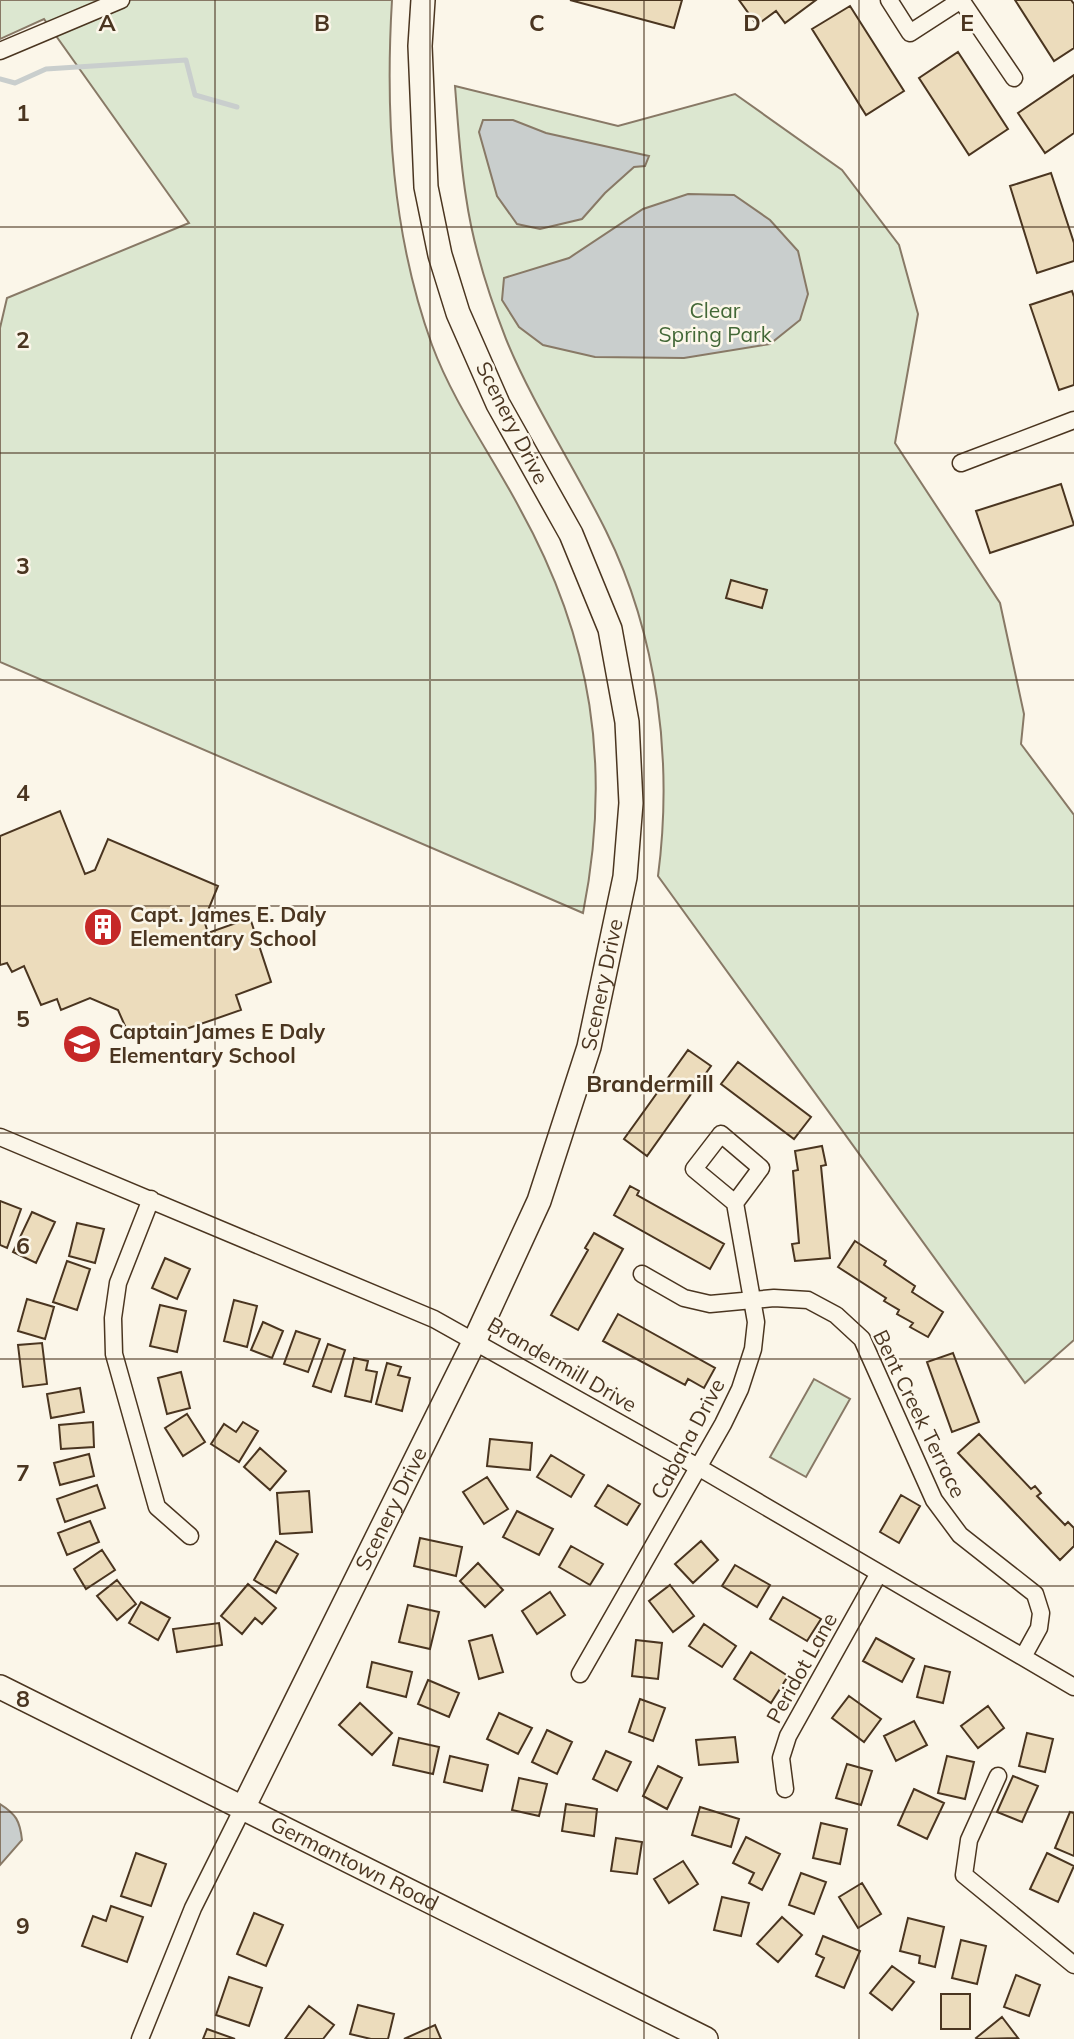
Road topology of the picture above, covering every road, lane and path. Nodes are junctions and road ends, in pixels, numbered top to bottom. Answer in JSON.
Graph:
{"nodes":[{"id":1,"x":121,"y":0,"type":"edge"},
{"id":2,"x":423,"y":0,"type":"edge"},
{"id":3,"x":889,"y":0,"type":"edge"},
{"id":4,"x":961,"y":0,"type":"edge"},
{"id":5,"x":0,"y":51,"type":"edge"},
{"id":6,"x":1014,"y":78,"type":"dead end"},
{"id":7,"x":1074,"y":420,"type":"edge"},
{"id":8,"x":961,"y":463,"type":"dead end"},
{"id":9,"x":0,"y":1137,"type":"edge"},
{"id":10,"x":151,"y":1199,"type":"junction"},
{"id":11,"x":735,"y":1203,"type":"dead end"},
{"id":12,"x":642,"y":1274,"type":"dead end"},
{"id":13,"x":751,"y":1301,"type":"junction"},
{"id":14,"x":475,"y":1340,"type":"junction"},
{"id":15,"x":698,"y":1467,"type":"junction"},
{"id":16,"x":190,"y":1536,"type":"dead end"},
{"id":17,"x":879,"y":1573,"type":"junction"},
{"id":18,"x":1023,"y":1657,"type":"junction"},
{"id":19,"x":580,"y":1674,"type":"dead end"},
{"id":20,"x":1074,"y":1686,"type":"edge"},
{"id":21,"x":0,"y":1687,"type":"edge"},
{"id":22,"x":998,"y":1776,"type":"dead end"},
{"id":23,"x":785,"y":1789,"type":"dead end"},
{"id":24,"x":243,"y":1808,"type":"junction"},
{"id":25,"x":1074,"y":1965,"type":"edge"},
{"id":26,"x":140,"y":2039,"type":"edge"},
{"id":27,"x":706,"y":2039,"type":"edge"}],
"edges":[{"from":1,"to":5,"type":"street"},
{"from":2,"to":14,"type":"street","name":"Scenery Drive"},
{"from":3,"to":4,"type":"street"},
{"from":4,"to":6,"type":"street"},
{"from":7,"to":8,"type":"street"},
{"from":9,"to":10,"type":"street","name":"Brandermill Drive"},
{"from":10,"to":14,"type":"street","name":"Brandermill Drive"},
{"from":10,"to":16,"type":"street"},
{"from":11,"to":13,"type":"street","name":"Cabana Drive"},
{"from":12,"to":13,"type":"street","name":"Bent Creek Terrace"},
{"from":13,"to":15,"type":"street","name":"Cabana Drive"},
{"from":13,"to":18,"type":"street","name":"Bent Creek Terrace"},
{"from":14,"to":15,"type":"street","name":"Brandermill Drive"},
{"from":14,"to":24,"type":"street","name":"Scenery Drive"},
{"from":15,"to":17,"type":"street","name":"Brandermill Drive"},
{"from":15,"to":19,"type":"street","name":"Cabana Drive"},
{"from":17,"to":18,"type":"street","name":"Brandermill Drive"},
{"from":17,"to":23,"type":"street","name":"Peridot Lane"},
{"from":18,"to":20,"type":"street","name":"Brandermill Drive"},
{"from":21,"to":24,"type":"street","name":"Germantown Road"},
{"from":22,"to":25,"type":"street"},
{"from":24,"to":26,"type":"street","name":"Scenery Drive"},
{"from":24,"to":27,"type":"street","name":"Germantown Road"}]}
